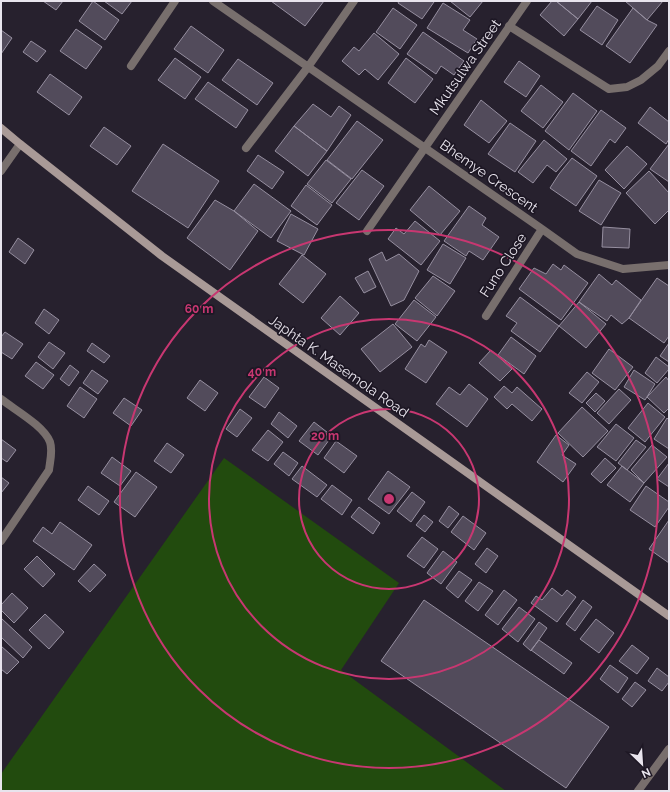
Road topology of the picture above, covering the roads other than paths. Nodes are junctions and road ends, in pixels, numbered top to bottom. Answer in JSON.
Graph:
{"nodes":[{"id":1,"x":175,"y":1,"type":"edge"},
{"id":2,"x":214,"y":1,"type":"edge"},
{"id":3,"x":354,"y":1,"type":"edge"},
{"id":4,"x":526,"y":1,"type":"edge"},
{"id":5,"x":509,"y":26,"type":"junction"},
{"id":6,"x":669,"y":51,"type":"edge"},
{"id":7,"x":131,"y":66,"type":"dead end"},
{"id":8,"x":308,"y":67,"type":"junction"},
{"id":9,"x":1,"y":128,"type":"edge"},
{"id":10,"x":20,"y":144,"type":"junction"},
{"id":11,"x":246,"y":148,"type":"dead end"},
{"id":12,"x":424,"y":148,"type":"junction"},
{"id":13,"x":1,"y":171,"type":"edge"},
{"id":14,"x":542,"y":229,"type":"junction"},
{"id":15,"x":367,"y":231,"type":"dead end"},
{"id":16,"x":669,"y":265,"type":"edge"},
{"id":17,"x":486,"y":316,"type":"dead end"},
{"id":18,"x":1,"y":400,"type":"edge"},
{"id":19,"x":1,"y":541,"type":"edge"},
{"id":20,"x":669,"y":616,"type":"edge"},
{"id":21,"x":669,"y":749,"type":"edge"},
{"id":22,"x":638,"y":791,"type":"edge"}],
"edges":[{"from":1,"to":7,"type":"street"},
{"from":2,"to":8,"type":"street","name":"Bhemye Crescent"},
{"from":3,"to":8,"type":"street"},
{"from":4,"to":5,"type":"street","name":"Mkutsulwa Street"},
{"from":5,"to":6,"type":"street"},
{"from":5,"to":12,"type":"street","name":"Mkutsulwa Street"},
{"from":8,"to":11,"type":"street"},
{"from":8,"to":12,"type":"street","name":"Bhemye Crescent"},
{"from":9,"to":10,"type":"main road","name":"Japhta K. Masemola Road"},
{"from":10,"to":13,"type":"street"},
{"from":10,"to":20,"type":"main road","name":"Japhta K. Masemola Road"},
{"from":12,"to":14,"type":"street","name":"Bhemye Crescent"},
{"from":12,"to":15,"type":"street","name":"Mkutsulwa Street"},
{"from":14,"to":16,"type":"street","name":"Bhemye Crescent"},
{"from":14,"to":17,"type":"street","name":"Funo Close"},
{"from":18,"to":19,"type":"street"},
{"from":21,"to":22,"type":"street"}]}
